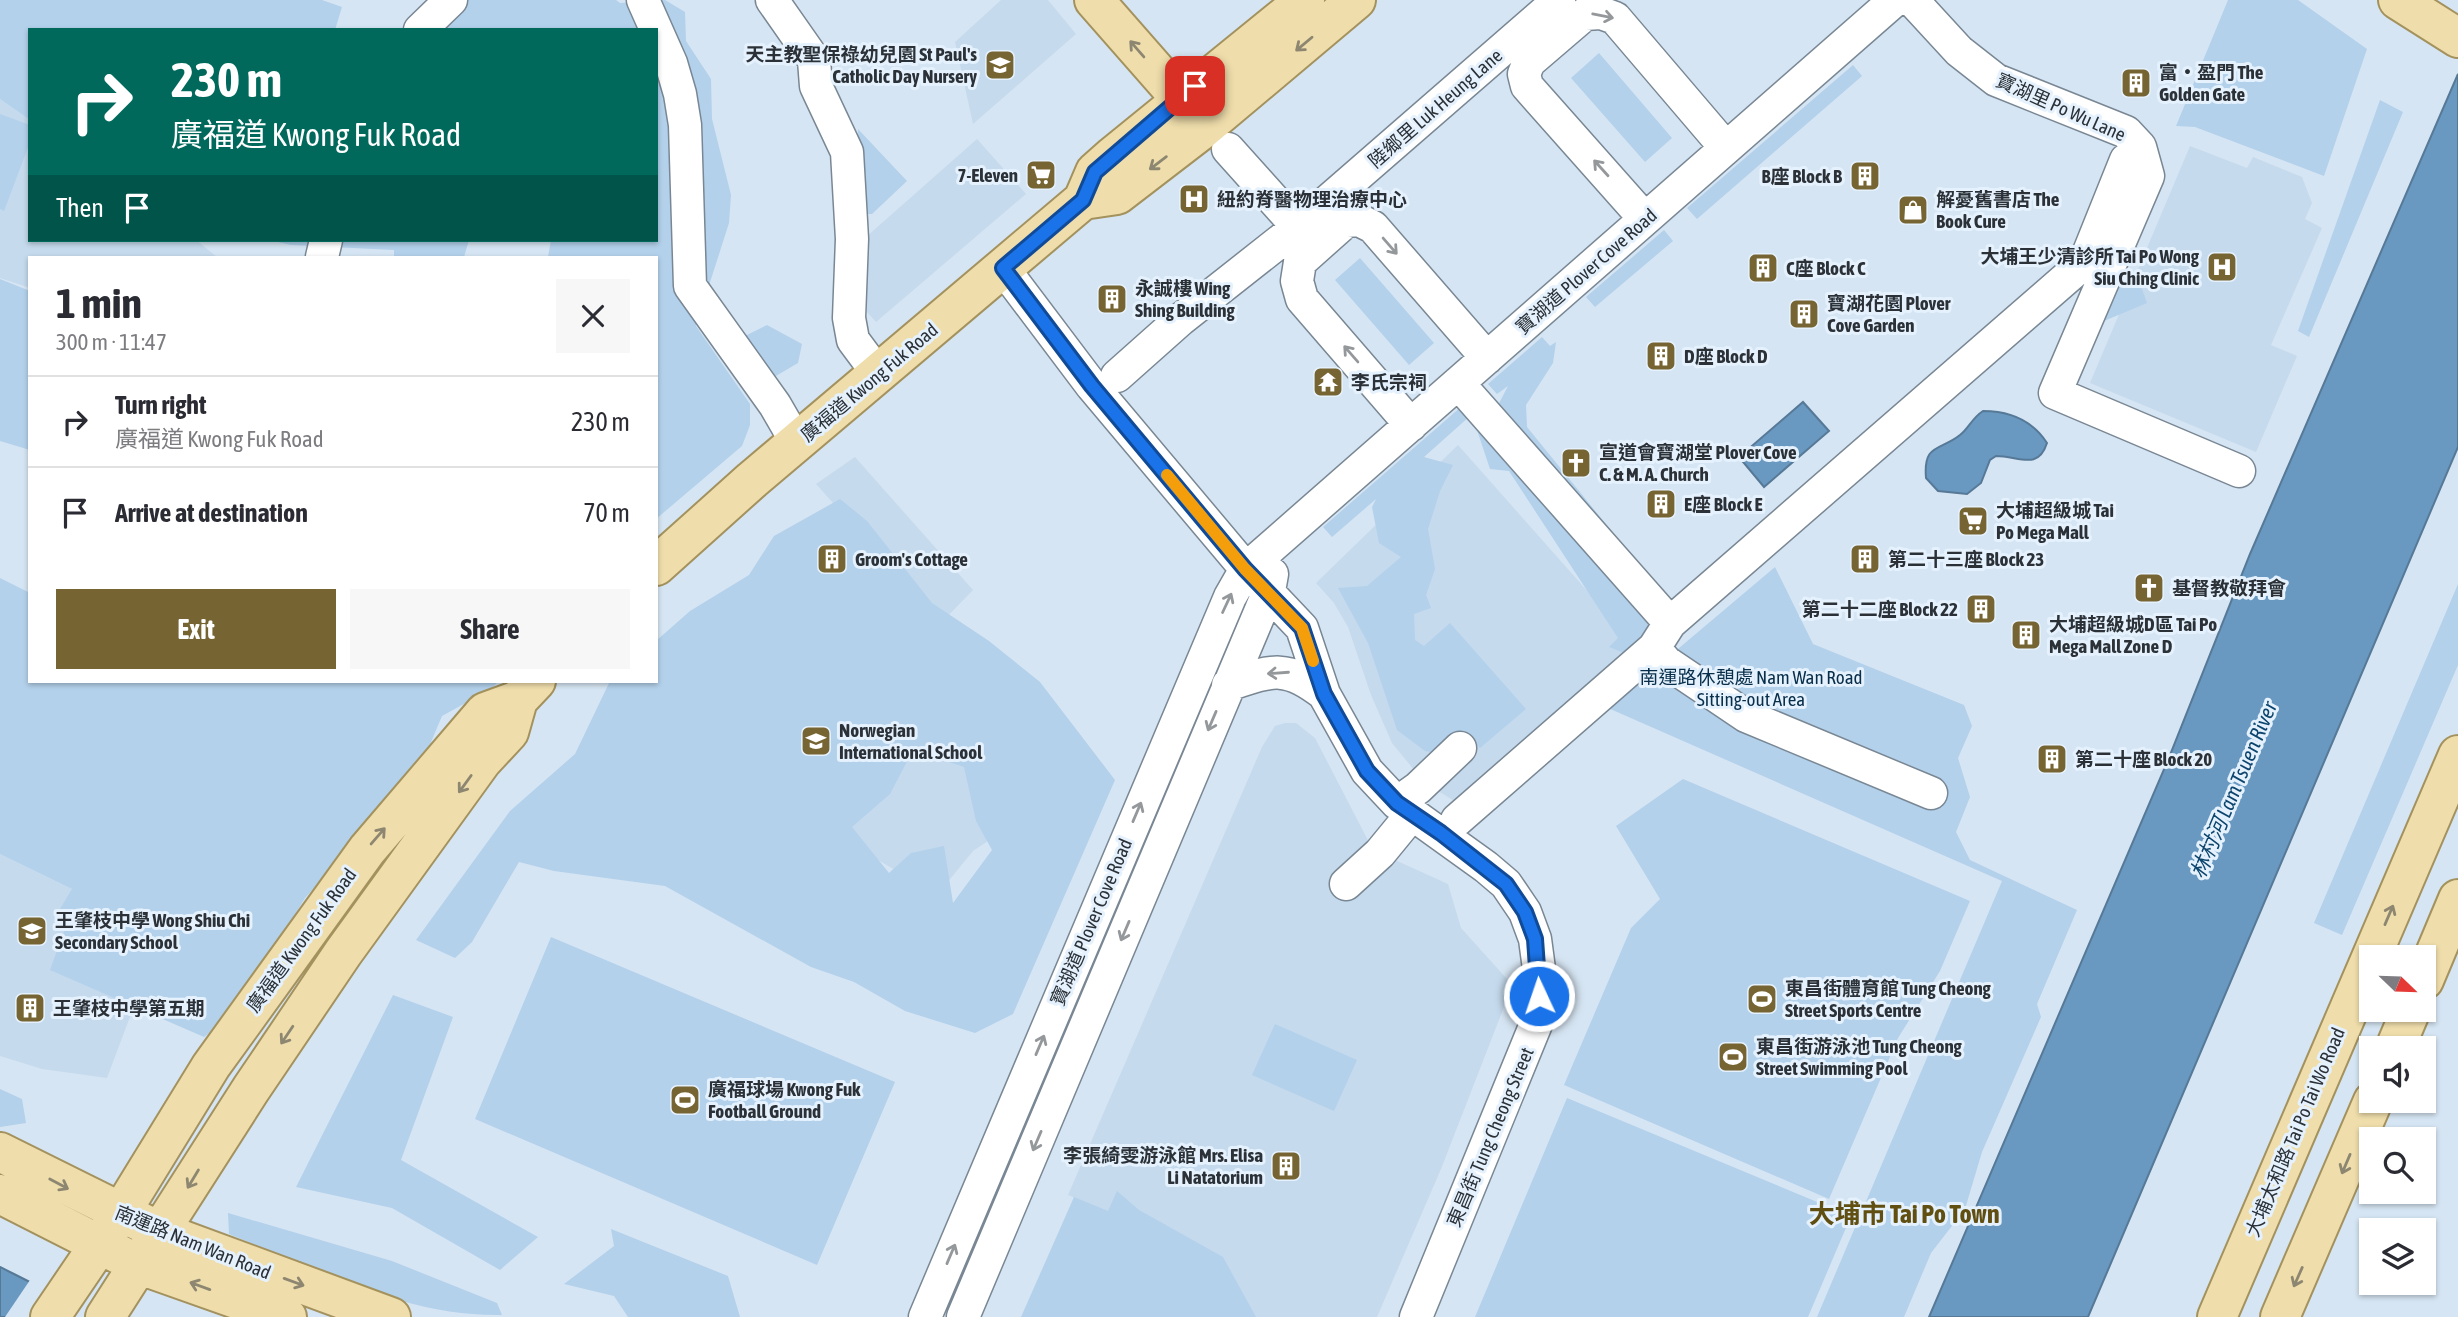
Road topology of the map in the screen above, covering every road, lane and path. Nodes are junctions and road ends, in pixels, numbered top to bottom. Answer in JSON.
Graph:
{"nodes":[{"id":1,"x":450,"y":0,"type":"edge"},
{"id":2,"x":643,"y":0,"type":"edge"},
{"id":3,"x":772,"y":0,"type":"edge"},
{"id":4,"x":1094,"y":0,"type":"edge"},
{"id":5,"x":1305,"y":0,"type":"edge"},
{"id":6,"x":1356,"y":0,"type":"edge"},
{"id":7,"x":1559,"y":0,"type":"edge"},
{"id":8,"x":2398,"y":0,"type":"edge"},
{"id":9,"x":1893,"y":2,"type":"edge"},
{"id":10,"x":422,"y":28,"type":"edge"},
{"id":11,"x":655,"y":28,"type":"edge"},
{"id":12,"x":2444,"y":30,"type":"edge"},
{"id":13,"x":658,"y":34,"type":"edge"},
{"id":14,"x":1180,"y":99,"type":"junction"},
{"id":15,"x":1214,"y":141,"type":"junction"},
{"id":16,"x":1726,"y":148,"type":"junction"},
{"id":17,"x":2126,"y":160,"type":"dead end"},
{"id":18,"x":1083,"y":200,"type":"junction"},
{"id":19,"x":1645,"y":219,"type":"junction"},
{"id":20,"x":1298,"y":228,"type":"junction"},
{"id":21,"x":1003,"y":268,"type":"junction"},
{"id":22,"x":1487,"y":358,"type":"junction"},
{"id":23,"x":879,"y":375,"type":"junction"},
{"id":24,"x":1116,"y":376,"type":"dead end"},
{"id":25,"x":1458,"y":383,"type":"junction"},
{"id":26,"x":1411,"y":425,"type":"junction"},
{"id":27,"x":797,"y":443,"type":"junction"},
{"id":28,"x":2239,"y":471,"type":"dead end"},
{"id":29,"x":1278,"y":541,"type":"junction"},
{"id":30,"x":658,"y":564,"type":"edge"},
{"id":31,"x":1245,"y":569,"type":"junction"},
{"id":32,"x":1269,"y":591,"type":"junction"},
{"id":33,"x":1662,"y":636,"type":"junction"},
{"id":34,"x":1228,"y":685,"type":"junction"},
{"id":35,"x":527,"y":690,"type":"edge"},
{"id":36,"x":1324,"y":694,"type":"junction"},
{"id":37,"x":1460,"y":748,"type":"dead end"},
{"id":38,"x":2458,"y":755,"type":"edge"},
{"id":39,"x":1931,"y":793,"type":"dead end"},
{"id":40,"x":1404,"y":808,"type":"junction"},
{"id":41,"x":1457,"y":820,"type":"dead end"},
{"id":42,"x":1346,"y":884,"type":"dead end"},
{"id":43,"x":2458,"y":899,"type":"edge"},
{"id":44,"x":2436,"y":951,"type":"edge"},
{"id":45,"x":2368,"y":1113,"type":"edge"},
{"id":46,"x":0,"y":1152,"type":"edge"},
{"id":47,"x":0,"y":1194,"type":"edge"},
{"id":48,"x":120,"y":1214,"type":"junction"},
{"id":49,"x":161,"y":1232,"type":"junction"},
{"id":50,"x":98,"y":1245,"type":"junction"},
{"id":51,"x":140,"y":1265,"type":"junction"},
{"id":52,"x":57,"y":1306,"type":"edge"},
{"id":53,"x":105,"y":1317,"type":"edge"},
{"id":54,"x":287,"y":1317,"type":"edge"},
{"id":55,"x":391,"y":1317,"type":"edge"},
{"id":56,"x":925,"y":1317,"type":"edge"},
{"id":57,"x":963,"y":1317,"type":"edge"},
{"id":58,"x":1416,"y":1317,"type":"edge"},
{"id":59,"x":2217,"y":1317,"type":"edge"},
{"id":60,"x":2280,"y":1317,"type":"edge"}],
"edges":[{"from":1,"to":10,"type":"street"},
{"from":2,"to":11,"type":"street"},
{"from":3,"to":23,"type":"street"},
{"from":14,"to":4,"type":"main road","one_way":true},
{"from":5,"to":14,"type":"main road","name":"廣福道 Kwong Fuk Road"},
{"from":6,"to":15,"type":"main road","one_way":true},
{"from":7,"to":20,"type":"street","name":"陸鄉里 Luk Heung Lane"},
{"from":8,"to":12,"type":"main road"},
{"from":9,"to":16,"type":"street","name":"寶湖道 Plover Cove Road"},
{"from":9,"to":28,"type":"street","name":"寶湖里 Po Wu Lane"},
{"from":13,"to":27,"type":"street"},
{"from":14,"to":15,"type":"main road"},
{"from":14,"to":18,"type":"main road","name":"廣福道 Kwong Fuk Road"},
{"from":15,"to":18,"type":"main road","one_way":true},
{"from":15,"to":20,"type":"street"},
{"from":16,"to":19,"type":"street","name":"寶湖道 Plover Cove Road"},
{"from":19,"to":16,"type":"street","one_way":true},
{"from":17,"to":33,"type":"street"},
{"from":18,"to":21,"type":"main road","name":"廣福道 Kwong Fuk Road"},
{"from":19,"to":22,"type":"street","name":"寶湖道 Plover Cove Road"},
{"from":20,"to":24,"type":"street","name":"陸鄉里 Luk Heung Lane"},
{"from":21,"to":23,"type":"main road","name":"廣福道 Kwong Fuk Road"},
{"from":21,"to":31,"type":"street","name":"東昌街 Tung Cheong Street"},
{"from":22,"to":25,"type":"street","name":"寶湖道 Plover Cove Road"},
{"from":26,"to":22,"type":"street","one_way":true},
{"from":23,"to":27,"type":"main road","name":"廣福道 Kwong Fuk Road"},
{"from":25,"to":26,"type":"street","name":"寶湖道 Plover Cove Road"},
{"from":25,"to":33,"type":"street"},
{"from":26,"to":29,"type":"street","name":"寶湖道 Plover Cove Road"},
{"from":27,"to":30,"type":"main road","name":"廣福道 Kwong Fuk Road"},
{"from":29,"to":31,"type":"street","name":"寶湖道 Plover Cove Road"},
{"from":29,"to":32,"type":"street","name":"寶湖道 Plover Cove Road"},
{"from":31,"to":32,"type":"street","name":"東昌街 Tung Cheong Street"},
{"from":56,"to":31,"type":"street","name":"寶湖道 Plover Cove Road","one_way":true},
{"from":32,"to":34,"type":"street","name":"寶湖道 Plover Cove Road"},
{"from":32,"to":36,"type":"street","name":"東昌街 Tung Cheong Street"},
{"from":33,"to":39,"type":"street"},
{"from":33,"to":41,"type":"street"},
{"from":36,"to":34,"type":"street","one_way":true},
{"from":34,"to":57,"type":"street","name":"寶湖道 Plover Cove Road","one_way":true},
{"from":48,"to":35,"type":"main road","name":"廣福道 Kwong Fuk Road","one_way":true},
{"from":35,"to":49,"type":"main road","name":"廣福道 Kwong Fuk Road","one_way":true},
{"from":36,"to":40,"type":"street","name":"東昌街 Tung Cheong Street"},
{"from":37,"to":40,"type":"street"},
{"from":59,"to":38,"type":"main road","name":"大埔太和路 Tai Po Tai Wo Road","one_way":true},
{"from":40,"to":42,"type":"street"},
{"from":40,"to":58,"type":"street","name":"東昌街 Tung Cheong Street"},
{"from":43,"to":44,"type":"main road"},
{"from":45,"to":60,"type":"main road","one_way":true},
{"from":46,"to":48,"type":"main road","name":"南運路 Nam Wan Road","one_way":true},
{"from":47,"to":50,"type":"main road","name":"南運路 Nam Wan Road"},
{"from":48,"to":49,"type":"main road","name":"南運路 Nam Wan Road"},
{"from":48,"to":50,"type":"main road","name":"廣福道 Kwong Fuk Road"},
{"from":49,"to":51,"type":"main road","name":"廣福道 Kwong Fuk Road"},
{"from":49,"to":55,"type":"main road","name":"南運路 Nam Wan Road","one_way":true},
{"from":50,"to":51,"type":"main road","name":"南運路 Nam Wan Road"},
{"from":50,"to":52,"type":"main road","name":"廣福道 Kwong Fuk Road"},
{"from":51,"to":53,"type":"main road","name":"廣福道 Kwong Fuk Road"},
{"from":54,"to":51,"type":"main road","name":"南運路 Nam Wan Road","one_way":true}]}
